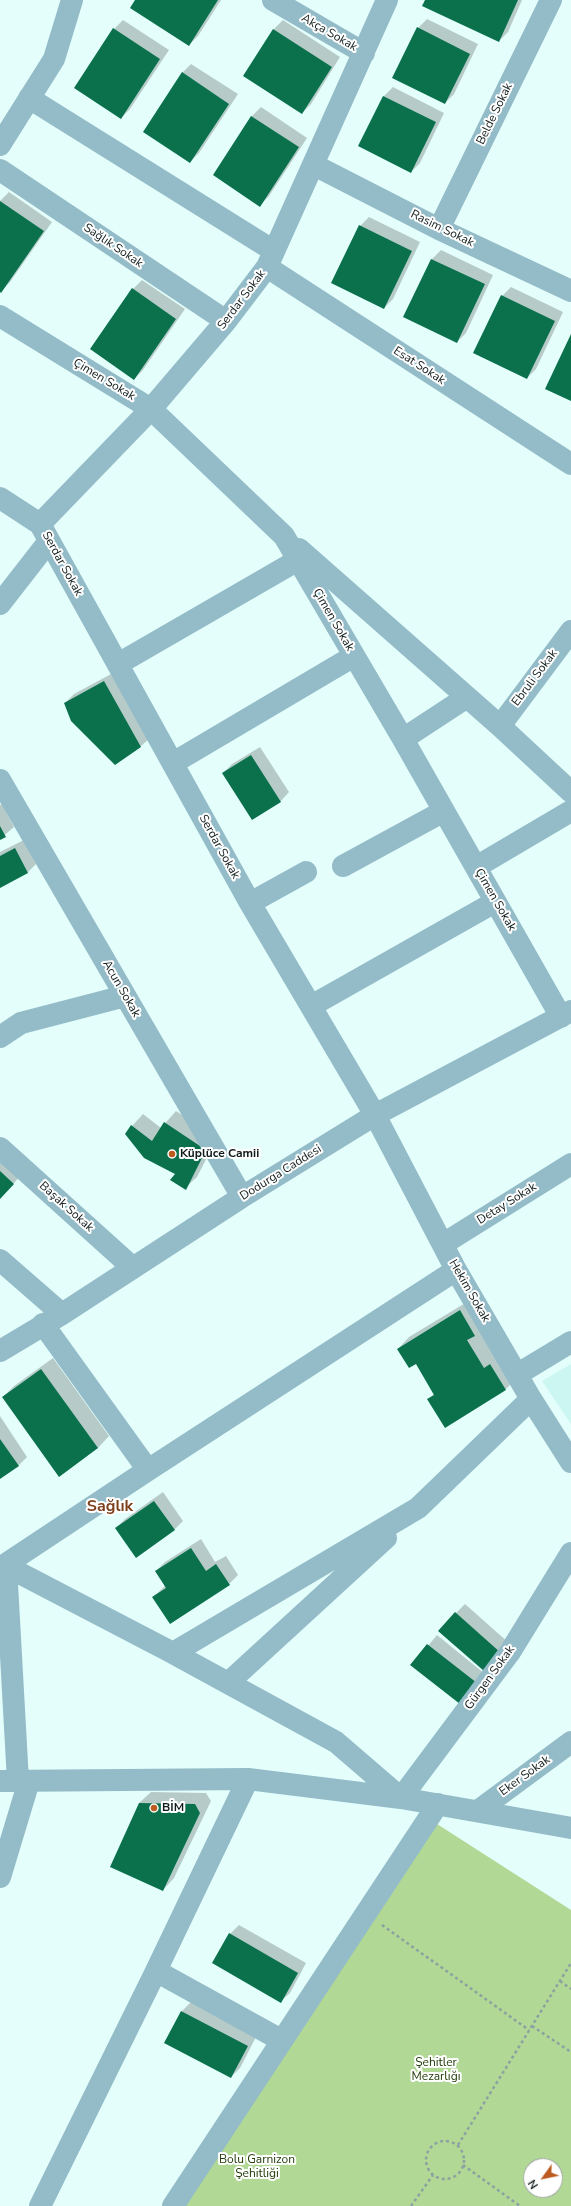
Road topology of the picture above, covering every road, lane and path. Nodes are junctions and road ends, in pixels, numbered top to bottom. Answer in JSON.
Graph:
{"nodes":[{"id":1,"x":72,"y":0,"type":"edge"},
{"id":2,"x":273,"y":0,"type":"edge"},
{"id":3,"x":387,"y":0,"type":"edge"},
{"id":4,"x":552,"y":0,"type":"edge"},
{"id":5,"x":364,"y":54,"type":"junction"},
{"id":6,"x":29,"y":98,"type":"junction"},
{"id":7,"x":0,"y":145,"type":"edge"},
{"id":8,"x":314,"y":165,"type":"junction"},
{"id":9,"x":0,"y":170,"type":"edge"},
{"id":10,"x":439,"y":229,"type":"junction"},
{"id":11,"x":271,"y":259,"type":"junction"},
{"id":12,"x":571,"y":291,"type":"edge"},
{"id":13,"x":0,"y":316,"type":"edge"},
{"id":14,"x":226,"y":322,"type":"junction"},
{"id":15,"x":151,"y":409,"type":"junction"},
{"id":16,"x":571,"y":464,"type":"edge"},
{"id":17,"x":0,"y":498,"type":"edge"},
{"id":18,"x":45,"y":533,"type":"junction"},
{"id":19,"x":284,"y":536,"type":"junction"},
{"id":20,"x":298,"y":560,"type":"junction"},
{"id":21,"x":0,"y":604,"type":"edge"},
{"id":22,"x":571,"y":631,"type":"edge"},
{"id":23,"x":354,"y":656,"type":"junction"},
{"id":24,"x":118,"y":664,"type":"junction"},
{"id":25,"x":467,"y":697,"type":"junction"},
{"id":26,"x":500,"y":726,"type":"junction"},
{"id":27,"x":403,"y":739,"type":"junction"},
{"id":28,"x":173,"y":763,"type":"junction"},
{"id":29,"x":0,"y":780,"type":"edge"},
{"id":30,"x":571,"y":792,"type":"edge"},
{"id":31,"x":444,"y":811,"type":"junction"},
{"id":32,"x":571,"y":811,"type":"edge"},
{"id":33,"x":343,"y":866,"type":"dead end"},
{"id":34,"x":476,"y":867,"type":"junction"},
{"id":35,"x":306,"y":872,"type":"dead end"},
{"id":36,"x":495,"y":902,"type":"junction"},
{"id":37,"x":250,"y":903,"type":"junction"},
{"id":38,"x":125,"y":996,"type":"junction"},
{"id":39,"x":311,"y":1006,"type":"junction"},
{"id":40,"x":566,"y":1014,"type":"edge"},
{"id":41,"x":3,"y":1030,"type":"edge"},
{"id":42,"x":375,"y":1115,"type":"junction"},
{"id":43,"x":0,"y":1148,"type":"edge"},
{"id":44,"x":571,"y":1164,"type":"edge"},
{"id":45,"x":242,"y":1197,"type":"junction"},
{"id":46,"x":443,"y":1244,"type":"junction"},
{"id":47,"x":0,"y":1260,"type":"edge"},
{"id":48,"x":132,"y":1267,"type":"junction"},
{"id":49,"x":456,"y":1270,"type":"junction"},
{"id":50,"x":62,"y":1314,"type":"junction"},
{"id":51,"x":43,"y":1324,"type":"junction"},
{"id":52,"x":571,"y":1342,"type":"edge"},
{"id":53,"x":0,"y":1351,"type":"edge"},
{"id":54,"x":518,"y":1374,"type":"junction"},
{"id":55,"x":531,"y":1399,"type":"junction"},
{"id":56,"x":571,"y":1462,"type":"edge"},
{"id":57,"x":148,"y":1470,"type":"junction"},
{"id":58,"x":418,"y":1508,"type":"junction"},
{"id":59,"x":571,"y":1553,"type":"edge"},
{"id":60,"x":3,"y":1567,"type":"edge"},
{"id":61,"x":173,"y":1653,"type":"junction"},
{"id":62,"x":230,"y":1682,"type":"junction"},
{"id":63,"x":571,"y":1742,"type":"edge"},
{"id":64,"x":248,"y":1779,"type":"junction"},
{"id":65,"x":16,"y":1781,"type":"edge"},
{"id":66,"x":401,"y":1798,"type":"junction"},
{"id":67,"x":438,"y":1804,"type":"junction"},
{"id":68,"x":479,"y":1810,"type":"junction"},
{"id":69,"x":571,"y":1828,"type":"edge"},
{"id":70,"x":0,"y":1878,"type":"edge"},
{"id":71,"x":365,"y":1913,"type":"junction"},
{"id":72,"x":571,"y":1963,"type":"edge"},
{"id":73,"x":156,"y":1971,"type":"junction"},
{"id":74,"x":560,"y":1981,"type":"junction"},
{"id":75,"x":571,"y":1989,"type":"edge"},
{"id":76,"x":532,"y":2026,"type":"junction"},
{"id":77,"x":529,"y":2030,"type":"junction"},
{"id":78,"x":281,"y":2040,"type":"junction"},
{"id":79,"x":571,"y":2052,"type":"edge"},
{"id":80,"x":458,"y":2145,"type":"junction"},
{"id":81,"x":463,"y":2165,"type":"junction"},
{"id":82,"x":433,"y":2175,"type":"junction"},
{"id":83,"x":40,"y":2206,"type":"edge"},
{"id":84,"x":173,"y":2206,"type":"edge"},
{"id":85,"x":412,"y":2206,"type":"edge"},
{"id":86,"x":520,"y":2206,"type":"edge"}],
"edges":[{"from":1,"to":6,"type":"street"},
{"from":2,"to":5,"type":"street","name":"Akça Sokak"},
{"from":3,"to":5,"type":"street","name":"Serdar Sokak"},
{"from":4,"to":10,"type":"street","name":"Belde Sokak"},
{"from":5,"to":8,"type":"street","name":"Serdar Sokak"},
{"from":6,"to":7,"type":"street"},
{"from":6,"to":11,"type":"street","name":"Esat Sokak"},
{"from":8,"to":10,"type":"street","name":"Rasim Sokak"},
{"from":8,"to":11,"type":"street","name":"Serdar Sokak"},
{"from":9,"to":14,"type":"street","name":"Sağlık Sokak"},
{"from":10,"to":12,"type":"street","name":"Rasim Sokak"},
{"from":11,"to":14,"type":"street","name":"Serdar Sokak"},
{"from":11,"to":16,"type":"street","name":"Esat Sokak"},
{"from":13,"to":15,"type":"street","name":"Çimen Sokak"},
{"from":14,"to":15,"type":"street","name":"Serdar Sokak"},
{"from":15,"to":18,"type":"street","name":"Serdar Sokak"},
{"from":15,"to":19,"type":"street","name":"Çimen Sokak"},
{"from":17,"to":18,"type":"street"},
{"from":18,"to":21,"type":"street"},
{"from":18,"to":24,"type":"street","name":"Serdar Sokak"},
{"from":19,"to":20,"type":"street","name":"Çimen Sokak"},
{"from":19,"to":25,"type":"street"},
{"from":20,"to":23,"type":"street","name":"Çimen Sokak"},
{"from":20,"to":24,"type":"street"},
{"from":22,"to":26,"type":"street","name":"Ebruli Sokak"},
{"from":23,"to":27,"type":"street","name":"Çimen Sokak"},
{"from":23,"to":28,"type":"street"},
{"from":24,"to":28,"type":"street","name":"Serdar Sokak"},
{"from":25,"to":26,"type":"street"},
{"from":25,"to":27,"type":"street"},
{"from":26,"to":30,"type":"street"},
{"from":27,"to":31,"type":"street","name":"Çimen Sokak"},
{"from":28,"to":37,"type":"street","name":"Serdar Sokak"},
{"from":29,"to":38,"type":"street","name":"Acun Sokak"},
{"from":31,"to":33,"type":"street"},
{"from":31,"to":34,"type":"street","name":"Çimen Sokak"},
{"from":32,"to":34,"type":"street"},
{"from":34,"to":36,"type":"street","name":"Çimen Sokak"},
{"from":35,"to":37,"type":"street"},
{"from":36,"to":39,"type":"street"},
{"from":36,"to":40,"type":"street","name":"Çimen Sokak"},
{"from":37,"to":39,"type":"street","name":"Serdar Sokak"},
{"from":38,"to":41,"type":"street"},
{"from":38,"to":45,"type":"street","name":"Acun Sokak"},
{"from":39,"to":42,"type":"street","name":"Serdar Sokak"},
{"from":40,"to":42,"type":"street","name":"Dodurga Caddesi"},
{"from":42,"to":45,"type":"street","name":"Dodurga Caddesi"},
{"from":42,"to":46,"type":"street","name":"Hekim Sokak"},
{"from":43,"to":48,"type":"street","name":"Başak Sokak"},
{"from":44,"to":46,"type":"street","name":"Detay Sokak"},
{"from":45,"to":48,"type":"street","name":"Dodurga Caddesi"},
{"from":46,"to":49,"type":"street","name":"Hekim Sokak"},
{"from":47,"to":50,"type":"street"},
{"from":48,"to":50,"type":"street","name":"Dodurga Caddesi"},
{"from":49,"to":54,"type":"street","name":"Hekim Sokak"},
{"from":49,"to":57,"type":"street"},
{"from":50,"to":51,"type":"street","name":"Dodurga Caddesi"},
{"from":51,"to":53,"type":"street","name":"Dodurga Caddesi"},
{"from":51,"to":57,"type":"street"},
{"from":52,"to":54,"type":"street"},
{"from":54,"to":55,"type":"street","name":"Hekim Sokak"},
{"from":55,"to":56,"type":"street","name":"Hekim Sokak"},
{"from":55,"to":58,"type":"street"},
{"from":57,"to":60,"type":"street"},
{"from":58,"to":61,"type":"street"},
{"from":58,"to":62,"type":"street"},
{"from":59,"to":66,"type":"street","name":"Gürgen Sokak"},
{"from":60,"to":61,"type":"street"},
{"from":60,"to":65,"type":"street"},
{"from":61,"to":62,"type":"street"},
{"from":62,"to":66,"type":"street"},
{"from":63,"to":68,"type":"street","name":"Eker Sokak"},
{"from":64,"to":65,"type":"street"},
{"from":64,"to":66,"type":"street"},
{"from":64,"to":73,"type":"street"},
{"from":65,"to":70,"type":"street"},
{"from":66,"to":67,"type":"street"},
{"from":67,"to":68,"type":"street"},
{"from":67,"to":71,"type":"street"},
{"from":68,"to":69,"type":"street"},
{"from":71,"to":77,"type":"path"},
{"from":71,"to":78,"type":"street"},
{"from":72,"to":74,"type":"path"},
{"from":73,"to":78,"type":"street"},
{"from":73,"to":83,"type":"street"},
{"from":74,"to":75,"type":"path"},
{"from":74,"to":76,"type":"path"},
{"from":76,"to":77,"type":"path"},
{"from":76,"to":79,"type":"path"},
{"from":77,"to":80,"type":"path"},
{"from":78,"to":84,"type":"street"},
{"from":80,"to":81,"type":"path"},
{"from":80,"to":82,"type":"path"},
{"from":81,"to":82,"type":"path"},
{"from":81,"to":86,"type":"path"},
{"from":82,"to":85,"type":"path"}]}
